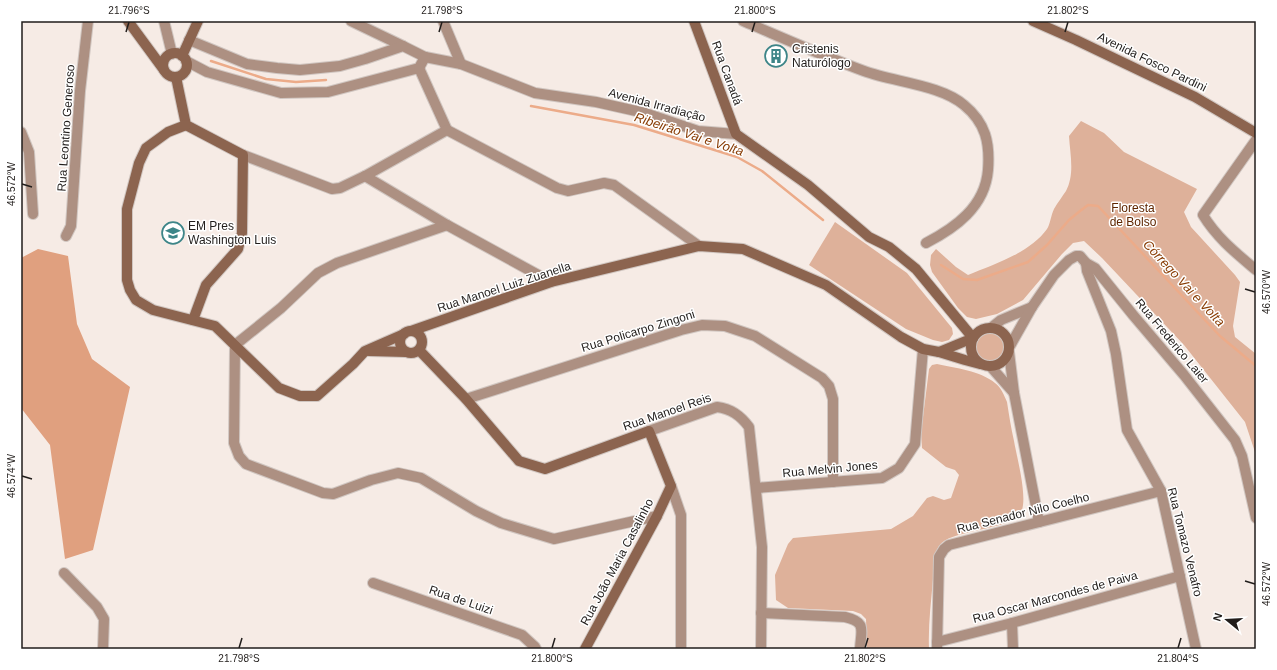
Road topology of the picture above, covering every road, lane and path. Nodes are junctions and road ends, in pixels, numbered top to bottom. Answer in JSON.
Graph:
{"nodes":[{"id":1,"x":88,"y":21,"type":"edge"},
{"id":2,"x":128,"y":21,"type":"edge"},
{"id":3,"x":164,"y":21,"type":"edge"},
{"id":4,"x":198,"y":21,"type":"edge"},
{"id":5,"x":351,"y":21,"type":"edge"},
{"id":6,"x":443,"y":21,"type":"edge"},
{"id":7,"x":694,"y":21,"type":"edge"},
{"id":8,"x":743,"y":21,"type":"edge"},
{"id":9,"x":1032,"y":21,"type":"edge"},
{"id":10,"x":190,"y":40,"type":"junction"},
{"id":11,"x":403,"y":46,"type":"junction"},
{"id":12,"x":180,"y":57,"type":"junction"},
{"id":13,"x":425,"y":57,"type":"junction"},
{"id":14,"x":461,"y":64,"type":"junction"},
{"id":15,"x":419,"y":68,"type":"junction"},
{"id":16,"x":164,"y":70,"type":"junction"},
{"id":17,"x":176,"y":77,"type":"junction"},
{"id":18,"x":186,"y":125,"type":"junction"},
{"id":19,"x":447,"y":130,"type":"junction"},
{"id":20,"x":21,"y":132,"type":"edge"},
{"id":21,"x":736,"y":134,"type":"junction"},
{"id":22,"x":1256,"y":134,"type":"edge"},
{"id":23,"x":1256,"y":140,"type":"edge"},
{"id":24,"x":243,"y":155,"type":"junction"},
{"id":25,"x":365,"y":176,"type":"junction"},
{"id":26,"x":33,"y":214,"type":"dead end"},
{"id":27,"x":447,"y":225,"type":"junction"},
{"id":28,"x":66,"y":236,"type":"dead end"},
{"id":29,"x":926,"y":243,"type":"dead end"},
{"id":30,"x":698,"y":246,"type":"junction"},
{"id":31,"x":1086,"y":263,"type":"junction"},
{"id":32,"x":1256,"y":270,"type":"edge"},
{"id":33,"x":551,"y":282,"type":"junction"},
{"id":34,"x":1032,"y":307,"type":"junction"},
{"id":35,"x":193,"y":320,"type":"junction"},
{"id":36,"x":991,"y":328,"type":"junction"},
{"id":37,"x":408,"y":332,"type":"junction"},
{"id":38,"x":976,"y":335,"type":"junction"},
{"id":39,"x":235,"y":345,"type":"junction"},
{"id":40,"x":923,"y":349,"type":"junction"},
{"id":41,"x":1009,"y":349,"type":"junction"},
{"id":42,"x":419,"y":350,"type":"junction"},
{"id":43,"x":365,"y":351,"type":"junction"},
{"id":44,"x":406,"y":352,"type":"junction"},
{"id":45,"x":939,"y":352,"type":"junction"},
{"id":46,"x":980,"y":364,"type":"junction"},
{"id":47,"x":991,"y":367,"type":"junction"},
{"id":48,"x":1014,"y":393,"type":"junction"},
{"id":49,"x":466,"y":398,"type":"junction"},
{"id":50,"x":650,"y":430,"type":"junction"},
{"id":51,"x":833,"y":482,"type":"junction"},
{"id":52,"x":671,"y":486,"type":"junction"},
{"id":53,"x":756,"y":488,"type":"junction"},
{"id":54,"x":1161,"y":491,"type":"junction"},
{"id":55,"x":657,"y":516,"type":"junction"},
{"id":56,"x":1256,"y":518,"type":"edge"},
{"id":57,"x":1039,"y":522,"type":"junction"},
{"id":58,"x":64,"y":573,"type":"dead end"},
{"id":59,"x":1180,"y":576,"type":"junction"},
{"id":60,"x":373,"y":583,"type":"dead end"},
{"id":61,"x":761,"y":614,"type":"junction"},
{"id":62,"x":1012,"y":623,"type":"junction"},
{"id":63,"x":937,"y":646,"type":"edge"},
{"id":64,"x":103,"y":649,"type":"edge"},
{"id":65,"x":536,"y":649,"type":"edge"},
{"id":66,"x":585,"y":649,"type":"edge"},
{"id":67,"x":682,"y":649,"type":"edge"},
{"id":68,"x":761,"y":649,"type":"edge"},
{"id":69,"x":860,"y":649,"type":"edge"},
{"id":70,"x":1013,"y":649,"type":"edge"},
{"id":71,"x":1196,"y":649,"type":"edge"}],
"edges":[{"from":1,"to":28,"type":"street","name":"Rua Leontino Generoso"},
{"from":2,"to":16,"type":"street"},
{"from":3,"to":12,"type":"street"},
{"from":4,"to":10,"type":"street"},
{"from":5,"to":11,"type":"street","name":"Avenida Irradiação"},
{"from":6,"to":14,"type":"street"},
{"from":7,"to":21,"type":"street","name":"Rua Canadá"},
{"from":8,"to":29,"type":"street"},
{"from":9,"to":22,"type":"street","name":"Avenida Fosco Pardini"},
{"from":10,"to":11,"type":"street"},
{"from":10,"to":12,"type":"street"},
{"from":11,"to":13,"type":"street","name":"Avenida Irradiação"},
{"from":12,"to":15,"type":"street"},
{"from":12,"to":16,"type":"street"},
{"from":12,"to":17,"type":"street"},
{"from":13,"to":14,"type":"street","name":"Avenida Irradiação"},
{"from":13,"to":15,"type":"street"},
{"from":14,"to":21,"type":"street","name":"Avenida Irradiação"},
{"from":15,"to":19,"type":"street"},
{"from":16,"to":17,"type":"street"},
{"from":17,"to":18,"type":"street"},
{"from":18,"to":24,"type":"street"},
{"from":18,"to":35,"type":"street"},
{"from":19,"to":25,"type":"street"},
{"from":19,"to":30,"type":"street"},
{"from":20,"to":26,"type":"street"},
{"from":21,"to":38,"type":"street"},
{"from":23,"to":32,"type":"street"},
{"from":24,"to":25,"type":"street"},
{"from":24,"to":35,"type":"street"},
{"from":25,"to":27,"type":"street"},
{"from":27,"to":33,"type":"street"},
{"from":27,"to":39,"type":"street"},
{"from":30,"to":33,"type":"street","name":"Rua Manoel Luiz Zuanella"},
{"from":30,"to":40,"type":"street","name":"Rua Manoel Luiz Zuanella"},
{"from":31,"to":34,"type":"street","name":"Rua Frederico Laier"},
{"from":31,"to":54,"type":"street","name":"Rua Tomazo Venafro"},
{"from":31,"to":56,"type":"street","name":"Rua Frederico Laier"},
{"from":33,"to":37,"type":"street","name":"Rua Manoel Luiz Zuanella"},
{"from":34,"to":36,"type":"street"},
{"from":34,"to":41,"type":"street","name":"Rua Frederico Laier"},
{"from":35,"to":39,"type":"street"},
{"from":36,"to":38,"type":"street"},
{"from":36,"to":41,"type":"street"},
{"from":37,"to":42,"type":"street"},
{"from":37,"to":43,"type":"street","name":"Rua Manoel Luiz Zuanella"},
{"from":37,"to":44,"type":"street"},
{"from":38,"to":45,"type":"street"},
{"from":38,"to":46,"type":"street"},
{"from":39,"to":43,"type":"street"},
{"from":39,"to":55,"type":"street"},
{"from":40,"to":45,"type":"street","name":"Rua Manoel Luiz Zuanella"},
{"from":40,"to":51,"type":"street","name":"Rua Melvin Jones"},
{"from":41,"to":47,"type":"street"},
{"from":41,"to":48,"type":"street"},
{"from":42,"to":44,"type":"street"},
{"from":42,"to":49,"type":"street","name":"Rua Manoel Reis"},
{"from":43,"to":44,"type":"street"},
{"from":45,"to":46,"type":"street","name":"Rua Manoel Luiz Zuanella"},
{"from":46,"to":47,"type":"street"},
{"from":47,"to":48,"type":"street"},
{"from":48,"to":57,"type":"street"},
{"from":49,"to":50,"type":"street","name":"Rua Manoel Reis"},
{"from":49,"to":51,"type":"street","name":"Rua Policarpo Zingoni"},
{"from":50,"to":52,"type":"street"},
{"from":50,"to":53,"type":"street","name":"Rua Manoel Reis"},
{"from":51,"to":53,"type":"street","name":"Rua Melvin Jones"},
{"from":52,"to":55,"type":"street","name":"Rua João Maria Casalinho"},
{"from":52,"to":67,"type":"street"},
{"from":53,"to":61,"type":"street","name":"Rua Manoel Reis"},
{"from":54,"to":57,"type":"street","name":"Rua Senador Nilo Coelho"},
{"from":54,"to":59,"type":"street","name":"Rua Tomazo Venafro"},
{"from":55,"to":66,"type":"street","name":"Rua João Maria Casalinho"},
{"from":57,"to":63,"type":"street","name":"Rua Senador Nilo Coelho"},
{"from":58,"to":64,"type":"street"},
{"from":59,"to":62,"type":"street","name":"Rua Oscar Marcondes de Paiva"},
{"from":59,"to":71,"type":"street","name":"Rua Tomazo Venafro"},
{"from":60,"to":65,"type":"street","name":"Rua de Luizi"},
{"from":61,"to":68,"type":"street","name":"Rua Manoel Reis"},
{"from":61,"to":69,"type":"street"},
{"from":62,"to":63,"type":"street","name":"Rua Oscar Marcondes de Paiva"},
{"from":62,"to":70,"type":"street"}]}
